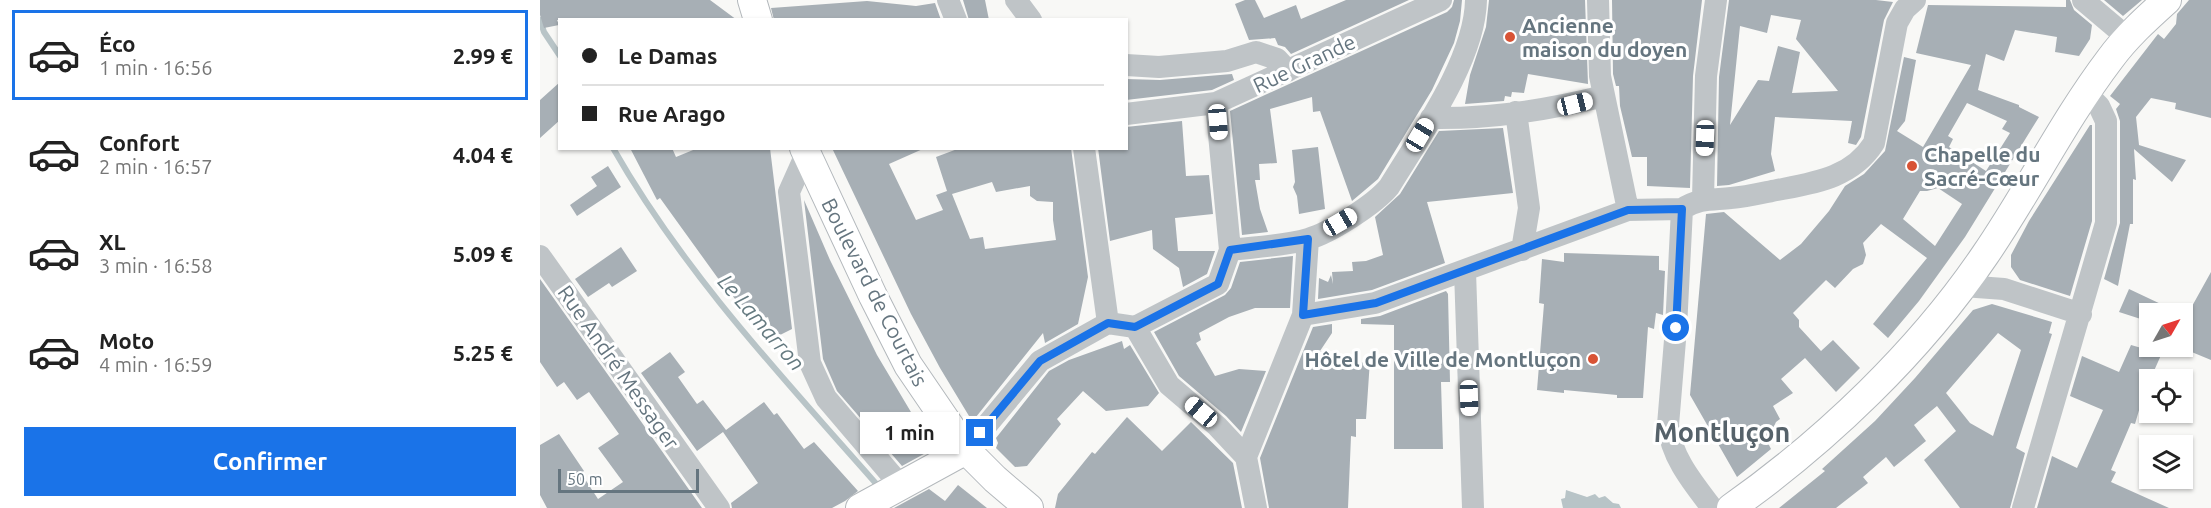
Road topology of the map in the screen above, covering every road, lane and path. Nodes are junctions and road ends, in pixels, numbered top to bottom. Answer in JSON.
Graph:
{"nodes":[{"id":1,"x":752,"y":0,"type":"edge"},
{"id":2,"x":948,"y":0,"type":"edge"},
{"id":3,"x":1016,"y":0,"type":"edge"},
{"id":4,"x":1441,"y":0,"type":"edge"},
{"id":5,"x":1476,"y":0,"type":"edge"},
{"id":6,"x":1598,"y":0,"type":"edge"},
{"id":7,"x":1716,"y":0,"type":"edge"},
{"id":8,"x":1915,"y":0,"type":"edge"},
{"id":9,"x":2082,"y":0,"type":"edge"},
{"id":10,"x":2167,"y":0,"type":"edge"},
{"id":11,"x":757,"y":18,"type":"edge"},
{"id":12,"x":955,"y":18,"type":"edge"},
{"id":13,"x":1030,"y":18,"type":"edge"},
{"id":14,"x":2128,"y":38,"type":"junction"},
{"id":15,"x":1128,"y":65,"type":"edge"},
{"id":16,"x":1288,"y":71,"type":"junction"},
{"id":17,"x":2086,"y":93,"type":"junction"},
{"id":18,"x":1604,"y":96,"type":"junction"},
{"id":19,"x":1216,"y":104,"type":"junction"},
{"id":20,"x":1516,"y":112,"type":"junction"},
{"id":21,"x":1128,"y":114,"type":"edge"},
{"id":22,"x":1431,"y":118,"type":"junction"},
{"id":23,"x":1084,"y":150,"type":"edge"},
{"id":24,"x":805,"y":152,"type":"edge"},
{"id":25,"x":1703,"y":200,"type":"junction"},
{"id":26,"x":1682,"y":209,"type":"junction"},
{"id":27,"x":1628,"y":210,"type":"junction"},
{"id":28,"x":1308,"y":239,"type":"junction"},
{"id":29,"x":1230,"y":250,"type":"junction"},
{"id":30,"x":1522,"y":250,"type":"junction"},
{"id":31,"x":1986,"y":254,"type":"junction"},
{"id":32,"x":540,"y":256,"type":"edge"},
{"id":33,"x":1465,"y":271,"type":"junction"},
{"id":34,"x":1963,"y":286,"type":"junction"},
{"id":35,"x":2004,"y":289,"type":"junction"},
{"id":36,"x":2081,"y":314,"type":"junction"},
{"id":37,"x":1303,"y":315,"type":"junction"},
{"id":38,"x":1108,"y":323,"type":"junction"},
{"id":39,"x":1135,"y":327,"type":"junction"},
{"id":40,"x":966,"y":450,"type":"junction"},
{"id":41,"x":1246,"y":457,"type":"junction"},
{"id":42,"x":901,"y":486,"type":"junction"},
{"id":43,"x":867,"y":504,"type":"edge"},
{"id":44,"x":719,"y":508,"type":"edge"},
{"id":45,"x":1029,"y":508,"type":"edge"},
{"id":46,"x":1256,"y":508,"type":"edge"},
{"id":47,"x":1473,"y":508,"type":"edge"},
{"id":48,"x":1712,"y":508,"type":"edge"},
{"id":49,"x":1731,"y":508,"type":"edge"},
{"id":50,"x":2023,"y":508,"type":"edge"}],
"edges":[{"from":1,"to":11,"type":"main road"},
{"from":2,"to":12,"type":"street"},
{"from":3,"to":13,"type":"street"},
{"from":4,"to":16,"type":"street","name":"Rue Grande"},
{"from":5,"to":22,"type":"street"},
{"from":6,"to":18,"type":"street"},
{"from":7,"to":25,"type":"street"},
{"from":8,"to":25,"type":"street"},
{"from":9,"to":14,"type":"street"},
{"from":10,"to":14,"type":"main road"},
{"from":14,"to":17,"type":"main road"},
{"from":15,"to":16,"type":"street"},
{"from":16,"to":19,"type":"street","name":"Rue Grande"},
{"from":17,"to":31,"type":"main road"},
{"from":17,"to":36,"type":"street"},
{"from":18,"to":20,"type":"street"},
{"from":18,"to":27,"type":"street"},
{"from":19,"to":21,"type":"street","name":"Rue Grande"},
{"from":19,"to":29,"type":"street"},
{"from":20,"to":22,"type":"street"},
{"from":20,"to":30,"type":"street"},
{"from":22,"to":28,"type":"street"},
{"from":23,"to":38,"type":"street"},
{"from":24,"to":40,"type":"main road","name":"Boulevard de Courtais"},
{"from":24,"to":42,"type":"street"},
{"from":25,"to":26,"type":"street"},
{"from":26,"to":27,"type":"street"},
{"from":26,"to":48,"type":"street"},
{"from":27,"to":30,"type":"street"},
{"from":28,"to":29,"type":"street"},
{"from":28,"to":37,"type":"street"},
{"from":29,"to":39,"type":"street"},
{"from":30,"to":33,"type":"street"},
{"from":31,"to":34,"type":"main road"},
{"from":31,"to":35,"type":"street"},
{"from":32,"to":44,"type":"street","name":"Rue André Messager"},
{"from":33,"to":37,"type":"street"},
{"from":33,"to":47,"type":"street"},
{"from":34,"to":35,"type":"street"},
{"from":34,"to":49,"type":"main road"},
{"from":35,"to":36,"type":"street"},
{"from":36,"to":50,"type":"street"},
{"from":37,"to":41,"type":"street"},
{"from":38,"to":39,"type":"street"},
{"from":38,"to":40,"type":"street"},
{"from":39,"to":41,"type":"street"},
{"from":40,"to":42,"type":"main road"},
{"from":40,"to":45,"type":"main road","name":"Boulevard de Courtais"},
{"from":41,"to":46,"type":"street"},
{"from":42,"to":43,"type":"main road"}]}
